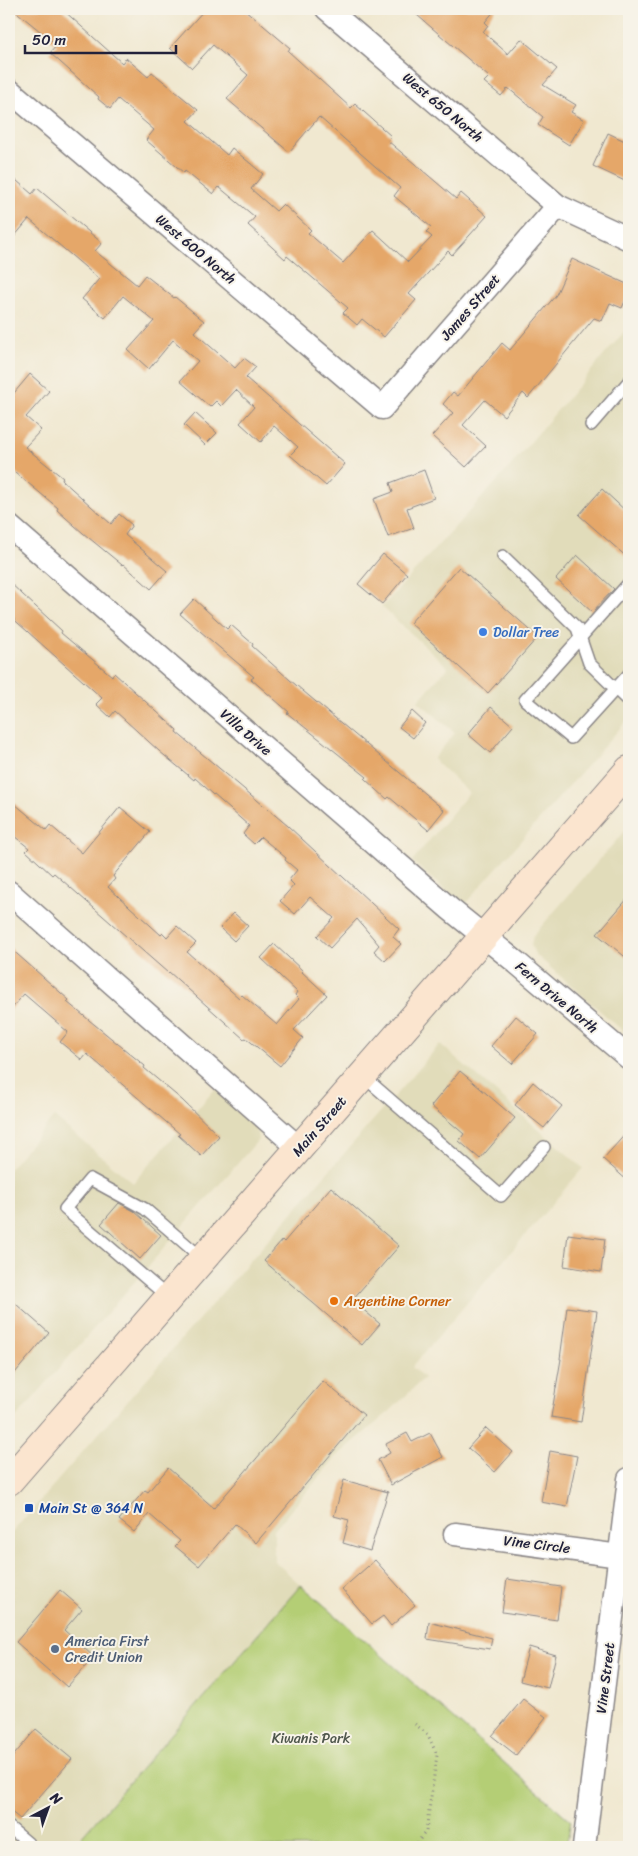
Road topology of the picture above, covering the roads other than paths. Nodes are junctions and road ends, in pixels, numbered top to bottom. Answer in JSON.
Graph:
{"nodes":[{"id":1,"x":327,"y":9,"type":"edge"},
{"id":2,"x":9,"y":90,"type":"edge"},
{"id":3,"x":558,"y":206,"type":"junction"},
{"id":4,"x":629,"y":239,"type":"edge"},
{"id":5,"x":629,"y":381,"type":"edge"},
{"id":6,"x":382,"y":408,"type":"joint"},
{"id":7,"x":591,"y":426,"type":"dead end"},
{"id":8,"x":9,"y":526,"type":"edge"},
{"id":9,"x":503,"y":556,"type":"dead end"},
{"id":10,"x":629,"y":583,"type":"edge"},
{"id":11,"x":580,"y":638,"type":"junction"},
{"id":12,"x":629,"y":674,"type":"edge"},
{"id":13,"x":616,"y":689,"type":"junction"},
{"id":14,"x":629,"y":702,"type":"edge"},
{"id":15,"x":629,"y":770,"type":"edge"},
{"id":16,"x":9,"y":892,"type":"edge"},
{"id":17,"x":485,"y":937,"type":"junction"},
{"id":18,"x":629,"y":1058,"type":"edge"},
{"id":19,"x":363,"y":1076,"type":"junction"},
{"id":20,"x":544,"y":1147,"type":"dead end"},
{"id":21,"x":299,"y":1148,"type":"junction"},
{"id":22,"x":203,"y":1259,"type":"junction"},
{"id":23,"x":169,"y":1298,"type":"junction"},
{"id":24,"x":629,"y":1479,"type":"edge"},
{"id":25,"x":9,"y":1481,"type":"edge"},
{"id":26,"x":455,"y":1534,"type":"dead end"},
{"id":27,"x":620,"y":1556,"type":"junction"},
{"id":28,"x":9,"y":1827,"type":"edge"},
{"id":29,"x":28,"y":1843,"type":"dead end"},
{"id":30,"x":584,"y":1847,"type":"edge"}],
"edges":[{"from":1,"to":3,"type":"street","name":"West 650 North"},
{"from":2,"to":6,"type":"street","name":"West 600 North"},
{"from":3,"to":4,"type":"street","name":"West 650 North"},
{"from":3,"to":6,"type":"street","name":"James Street"},
{"from":5,"to":7,"type":"lane"},
{"from":8,"to":17,"type":"street","name":"Villa Drive"},
{"from":9,"to":11,"type":"lane"},
{"from":10,"to":11,"type":"lane"},
{"from":11,"to":13,"type":"lane"},
{"from":11,"to":13,"type":"lane"},
{"from":12,"to":13,"type":"lane"},
{"from":13,"to":14,"type":"lane"},
{"from":15,"to":17,"type":"main road","name":"Main Street"},
{"from":16,"to":21,"type":"street"},
{"from":17,"to":18,"type":"street","name":"Fern Drive North"},
{"from":17,"to":19,"type":"main road","name":"Main Street"},
{"from":19,"to":20,"type":"lane"},
{"from":19,"to":21,"type":"main road","name":"Main Street"},
{"from":21,"to":22,"type":"main road","name":"Main Street"},
{"from":22,"to":23,"type":"main road","name":"Main Street"},
{"from":22,"to":23,"type":"lane"},
{"from":23,"to":25,"type":"main road","name":"Main Street"},
{"from":24,"to":27,"type":"street","name":"Vine Street"},
{"from":26,"to":27,"type":"street","name":"Vine Circle"},
{"from":27,"to":30,"type":"street","name":"Vine Street"},
{"from":28,"to":29,"type":"lane"}]}
